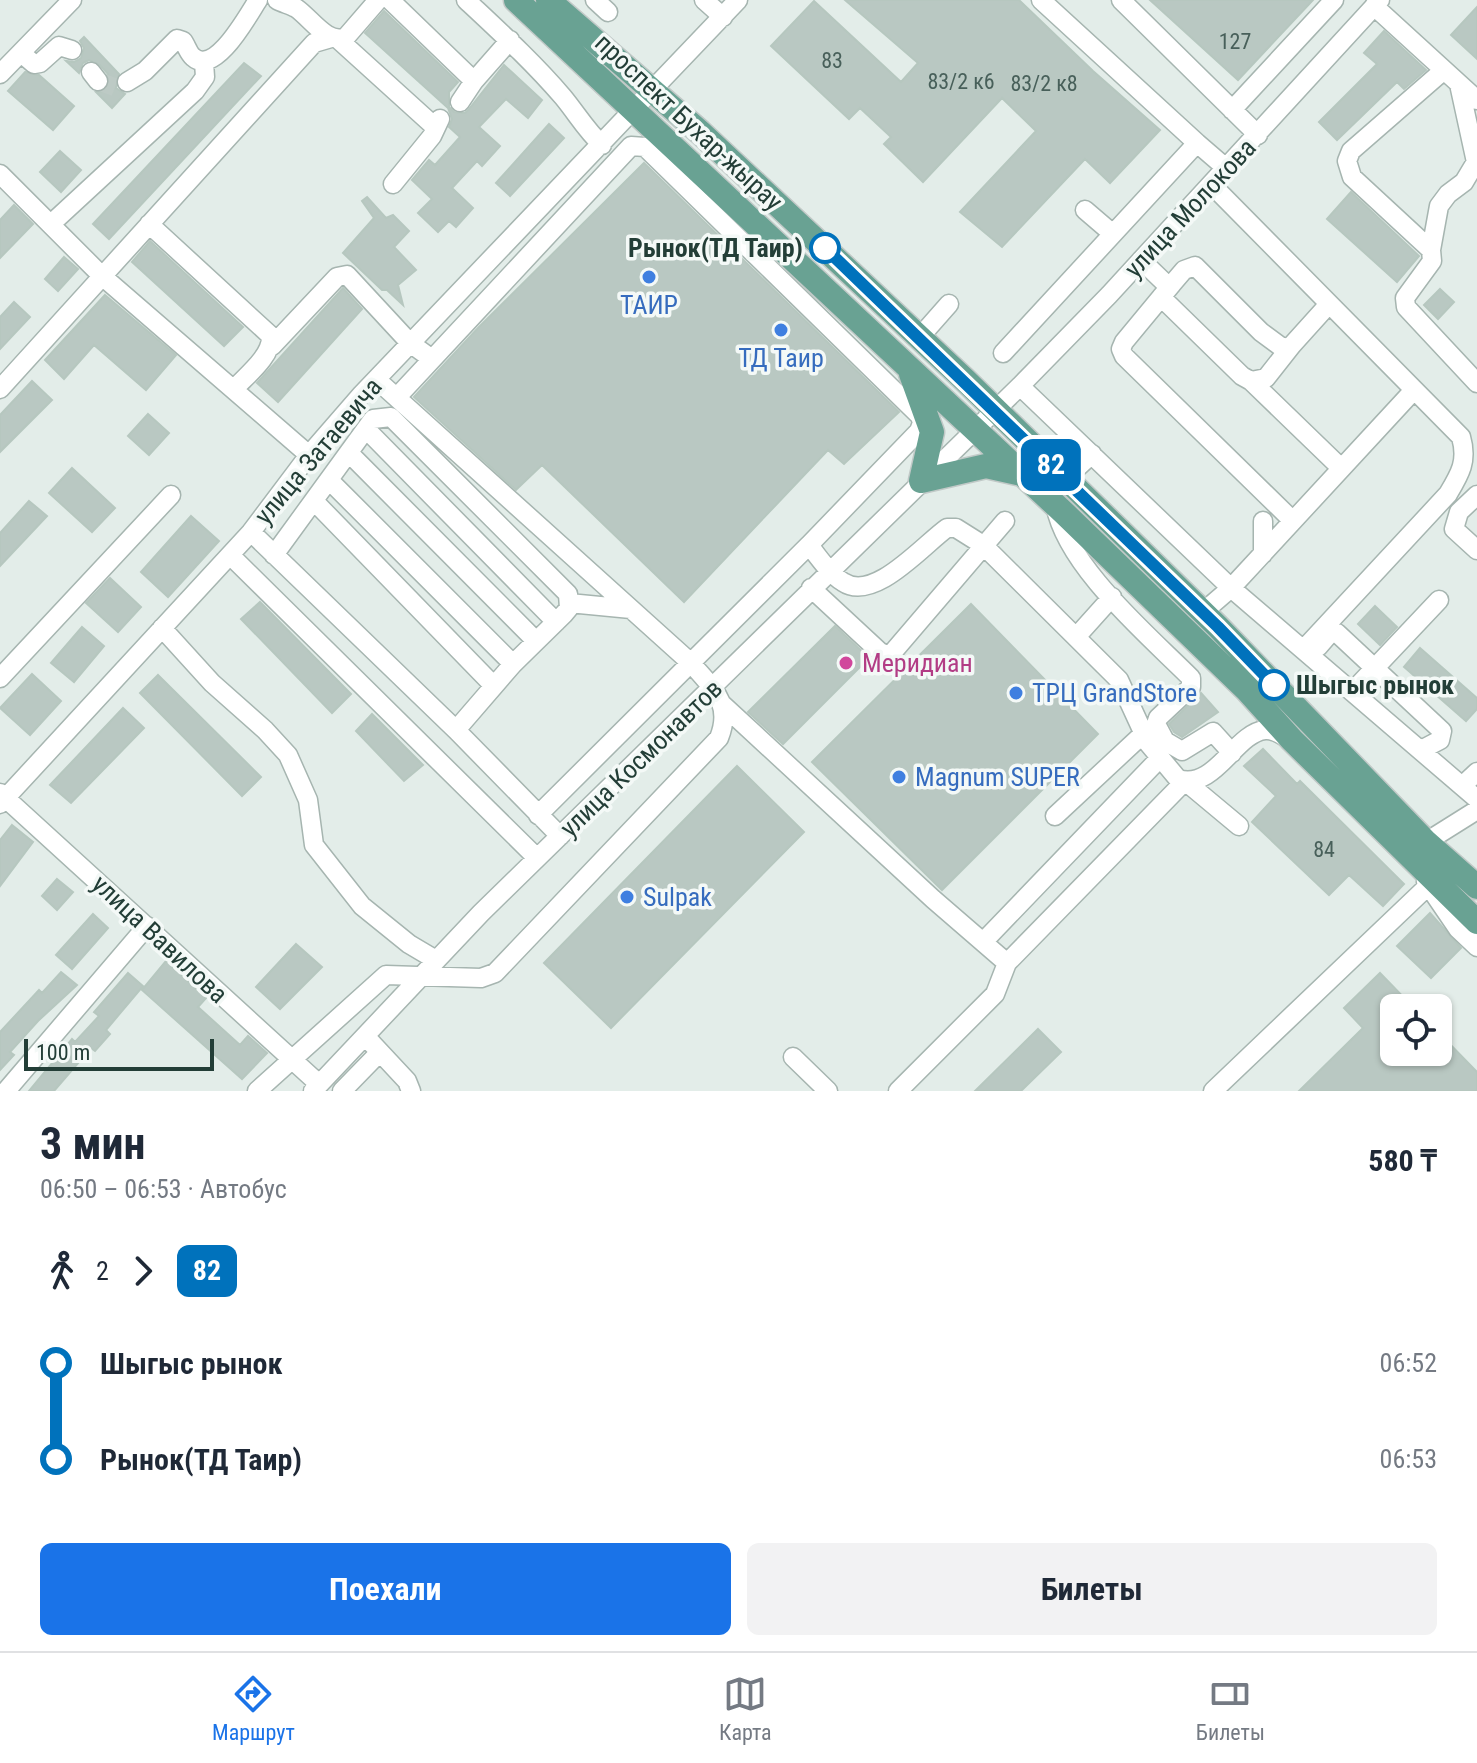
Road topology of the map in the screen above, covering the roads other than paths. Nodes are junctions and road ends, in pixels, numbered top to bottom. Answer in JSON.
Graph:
{"nodes":[{"id":1,"x":72,"y":0,"type":"edge"},
{"id":2,"x":258,"y":0,"type":"edge"},
{"id":3,"x":277,"y":0,"type":"edge"},
{"id":4,"x":378,"y":0,"type":"edge"},
{"id":5,"x":390,"y":0,"type":"edge"},
{"id":6,"x":466,"y":0,"type":"edge"},
{"id":7,"x":516,"y":0,"type":"edge"},
{"id":8,"x":548,"y":0,"type":"edge"},
{"id":9,"x":704,"y":0,"type":"edge"},
{"id":10,"x":738,"y":0,"type":"edge"},
{"id":11,"x":1041,"y":0,"type":"edge"},
{"id":12,"x":1121,"y":0,"type":"edge"},
{"id":13,"x":1334,"y":0,"type":"edge"},
{"id":14,"x":1377,"y":3,"type":"edge"},
{"id":15,"x":723,"y":17,"type":"junction"},
{"id":16,"x":335,"y":39,"type":"junction"},
{"id":17,"x":510,"y":40,"type":"junction"},
{"id":18,"x":72,"y":50,"type":"dead end"},
{"id":19,"x":21,"y":53,"type":"junction"},
{"id":20,"x":204,"y":62,"type":"junction"},
{"id":21,"x":1444,"y":70,"type":"junction"},
{"id":22,"x":0,"y":74,"type":"edge"},
{"id":23,"x":474,"y":81,"type":"junction"},
{"id":24,"x":127,"y":82,"type":"tunnel mouth"},
{"id":25,"x":1459,"y":84,"type":"junction"},
{"id":26,"x":654,"y":91,"type":"junction"},
{"id":27,"x":1477,"y":100,"type":"edge"},
{"id":28,"x":460,"y":102,"type":"dead end"},
{"id":29,"x":635,"y":110,"type":"junction"},
{"id":30,"x":1232,"y":110,"type":"junction"},
{"id":31,"x":1258,"y":135,"type":"junction"},
{"id":32,"x":1197,"y":143,"type":"junction"},
{"id":33,"x":602,"y":145,"type":"junction"},
{"id":34,"x":1226,"y":168,"type":"junction"},
{"id":35,"x":7,"y":180,"type":"edge"},
{"id":36,"x":393,"y":184,"type":"dead end"},
{"id":37,"x":1211,"y":184,"type":"junction"},
{"id":38,"x":0,"y":200,"type":"edge"},
{"id":39,"x":1085,"y":210,"type":"dead end"},
{"id":40,"x":535,"y":216,"type":"junction"},
{"id":41,"x":52,"y":223,"type":"junction"},
{"id":42,"x":149,"y":224,"type":"junction"},
{"id":43,"x":550,"y":232,"type":"junction"},
{"id":44,"x":1113,"y":234,"type":"junction"},
{"id":45,"x":1431,"y":250,"type":"junction"},
{"id":46,"x":1141,"y":260,"type":"junction"},
{"id":47,"x":102,"y":276,"type":"junction"},
{"id":48,"x":1166,"y":290,"type":"junction"},
{"id":49,"x":949,"y":304,"type":"dead end"},
{"id":50,"x":1329,"y":304,"type":"junction"},
{"id":51,"x":919,"y":338,"type":"junction"},
{"id":52,"x":410,"y":343,"type":"junction"},
{"id":53,"x":1292,"y":345,"type":"junction"},
{"id":54,"x":272,"y":346,"type":"junction"},
{"id":55,"x":1003,"y":353,"type":"dead end"},
{"id":56,"x":432,"y":359,"type":"junction"},
{"id":57,"x":909,"y":368,"type":"junction"},
{"id":58,"x":377,"y":380,"type":"junction"},
{"id":59,"x":1251,"y":381,"type":"junction"},
{"id":60,"x":1477,"y":383,"type":"edge"},
{"id":61,"x":1020,"y":386,"type":"junction"},
{"id":62,"x":0,"y":389,"type":"edge"},
{"id":63,"x":234,"y":389,"type":"junction"},
{"id":64,"x":1414,"y":390,"type":"junction"},
{"id":65,"x":397,"y":397,"type":"junction"},
{"id":66,"x":995,"y":410,"type":"junction"},
{"id":67,"x":366,"y":429,"type":"junction"},
{"id":68,"x":975,"y":430,"type":"junction"},
{"id":69,"x":349,"y":453,"type":"junction"},
{"id":70,"x":1092,"y":454,"type":"junction"},
{"id":71,"x":309,"y":455,"type":"junction"},
{"id":72,"x":1341,"y":468,"type":"junction"},
{"id":73,"x":1022,"y":474,"type":"junction"},
{"id":74,"x":1065,"y":479,"type":"junction"},
{"id":75,"x":329,"y":480,"type":"junction"},
{"id":76,"x":921,"y":481,"type":"junction"},
{"id":77,"x":171,"y":495,"type":"dead end"},
{"id":78,"x":1477,"y":495,"type":"edge"},
{"id":79,"x":314,"y":501,"type":"junction"},
{"id":80,"x":1055,"y":504,"type":"junction"},
{"id":81,"x":1005,"y":521,"type":"dead end"},
{"id":82,"x":1263,"y":521,"type":"dead end"},
{"id":83,"x":1293,"y":521,"type":"junction"},
{"id":84,"x":251,"y":532,"type":"junction"},
{"id":85,"x":809,"y":545,"type":"junction"},
{"id":86,"x":983,"y":545,"type":"junction"},
{"id":87,"x":1477,"y":550,"type":"edge"},
{"id":88,"x":1263,"y":554,"type":"junction"},
{"id":89,"x":230,"y":555,"type":"junction"},
{"id":90,"x":274,"y":555,"type":"junction"},
{"id":91,"x":829,"y":570,"type":"junction"},
{"id":92,"x":811,"y":588,"type":"junction"},
{"id":93,"x":1231,"y":588,"type":"junction"},
{"id":94,"x":1112,"y":597,"type":"junction"},
{"id":95,"x":1439,"y":600,"type":"dead end"},
{"id":96,"x":569,"y":603,"type":"junction"},
{"id":97,"x":631,"y":609,"type":"junction"},
{"id":98,"x":1202,"y":613,"type":"junction"},
{"id":99,"x":556,"y":622,"type":"junction"},
{"id":100,"x":162,"y":628,"type":"junction"},
{"id":101,"x":1077,"y":636,"type":"junction"},
{"id":102,"x":536,"y":641,"type":"junction"},
{"id":103,"x":1308,"y":652,"type":"junction"},
{"id":104,"x":691,"y":663,"type":"junction"},
{"id":105,"x":513,"y":664,"type":"junction"},
{"id":106,"x":1374,"y":668,"type":"junction"},
{"id":107,"x":0,"y":678,"type":"edge"},
{"id":108,"x":493,"y":685,"type":"junction"},
{"id":109,"x":712,"y":689,"type":"junction"},
{"id":110,"x":1353,"y":691,"type":"junction"},
{"id":111,"x":723,"y":705,"type":"junction"},
{"id":112,"x":1311,"y":724,"type":"junction"},
{"id":113,"x":456,"y":730,"type":"junction"},
{"id":114,"x":1143,"y":734,"type":"junction"},
{"id":115,"x":1292,"y":740,"type":"junction"},
{"id":116,"x":1421,"y":750,"type":"junction"},
{"id":117,"x":1232,"y":753,"type":"junction"},
{"id":118,"x":1159,"y":759,"type":"junction"},
{"id":119,"x":1477,"y":772,"type":"edge"},
{"id":120,"x":1185,"y":781,"type":"junction"},
{"id":121,"x":1462,"y":786,"type":"junction"},
{"id":122,"x":2,"y":798,"type":"edge"},
{"id":123,"x":1477,"y":799,"type":"edge"},
{"id":124,"x":1477,"y":810,"type":"edge"},
{"id":125,"x":538,"y":815,"type":"junction"},
{"id":126,"x":1055,"y":816,"type":"dead end"},
{"id":127,"x":1239,"y":826,"type":"dead end"},
{"id":128,"x":560,"y":836,"type":"junction"},
{"id":129,"x":1426,"y":842,"type":"junction"},
{"id":130,"x":1399,"y":844,"type":"junction"},
{"id":131,"x":537,"y":858,"type":"junction"},
{"id":132,"x":1476,"y":883,"type":"edge"},
{"id":133,"x":1428,"y":886,"type":"junction"},
{"id":134,"x":1472,"y":917,"type":"edge"},
{"id":135,"x":147,"y":926,"type":"junction"},
{"id":136,"x":984,"y":941,"type":"junction"},
{"id":137,"x":409,"y":944,"type":"junction"},
{"id":138,"x":1477,"y":947,"type":"edge"},
{"id":139,"x":436,"y":960,"type":"junction"},
{"id":140,"x":1007,"y":963,"type":"junction"},
{"id":141,"x":386,"y":975,"type":"junction"},
{"id":142,"x":420,"y":978,"type":"junction"},
{"id":143,"x":365,"y":1036,"type":"junction"},
{"id":144,"x":380,"y":1052,"type":"junction"},
{"id":145,"x":793,"y":1057,"type":"dead end"},
{"id":146,"x":290,"y":1059,"type":"junction"},
{"id":147,"x":316,"y":1088,"type":"edge"},
{"id":148,"x":6,"y":1091,"type":"edge"},
{"id":149,"x":257,"y":1091,"type":"edge"},
{"id":150,"x":342,"y":1091,"type":"edge"},
{"id":151,"x":411,"y":1091,"type":"edge"},
{"id":152,"x":828,"y":1091,"type":"edge"},
{"id":153,"x":898,"y":1091,"type":"edge"},
{"id":154,"x":1213,"y":1091,"type":"edge"}],
"edges":[{"from":1,"to":19,"type":"street"},
{"from":2,"to":20,"type":"street"},
{"from":3,"to":16,"type":"street"},
{"from":4,"to":16,"type":"street"},
{"from":5,"to":23,"type":"street"},
{"from":6,"to":17,"type":"street"},
{"from":7,"to":29,"type":"main road","name":"проспект Бухар-жырау"},
{"from":8,"to":26,"type":"main road","name":"проспект Бухар-жырау"},
{"from":9,"to":15,"type":"street"},
{"from":10,"to":15,"type":"street"},
{"from":11,"to":32,"type":"street"},
{"from":12,"to":30,"type":"street"},
{"from":13,"to":30,"type":"street"},
{"from":14,"to":21,"type":"street"},
{"from":14,"to":31,"type":"street","name":"улица Молокова"},
{"from":15,"to":26,"type":"street","name":"улица Затаевича"},
{"from":16,"to":36,"type":"street"},
{"from":16,"to":42,"type":"street"},
{"from":17,"to":23,"type":"street"},
{"from":17,"to":33,"type":"street"},
{"from":18,"to":19,"type":"street"},
{"from":19,"to":22,"type":"street"},
{"from":20,"to":24,"type":"street"},
{"from":20,"to":41,"type":"street"},
{"from":21,"to":25,"type":"street"},
{"from":21,"to":45,"type":"street"},
{"from":23,"to":28,"type":"street"},
{"from":25,"to":27,"type":"street"},
{"from":25,"to":45,"type":"street"},
{"from":26,"to":29,"type":"street","name":"улица Затаевича"},
{"from":26,"to":51,"type":"main road","name":"проспект Бухар-жырау"},
{"from":29,"to":33,"type":"street","name":"улица Затаевича"},
{"from":29,"to":57,"type":"main road","name":"проспект Бухар-жырау"},
{"from":30,"to":31,"type":"street"},
{"from":31,"to":34,"type":"street","name":"улица Молокова"},
{"from":32,"to":34,"type":"street"},
{"from":32,"to":44,"type":"street"},
{"from":33,"to":40,"type":"street","name":"улица Затаевича"},
{"from":34,"to":37,"type":"street","name":"улица Молокова"},
{"from":35,"to":38,"type":"street"},
{"from":35,"to":41,"type":"street"},
{"from":37,"to":46,"type":"street","name":"улица Молокова"},
{"from":37,"to":50,"type":"street"},
{"from":39,"to":44,"type":"street"},
{"from":40,"to":43,"type":"street"},
{"from":40,"to":52,"type":"street","name":"улица Затаевича"},
{"from":41,"to":47,"type":"street"},
{"from":42,"to":47,"type":"street"},
{"from":42,"to":54,"type":"street"},
{"from":43,"to":56,"type":"street"},
{"from":43,"to":85,"type":"street"},
{"from":44,"to":55,"type":"street"},
{"from":45,"to":60,"type":"street"},
{"from":46,"to":48,"type":"street"},
{"from":46,"to":61,"type":"street","name":"улица Молокова"},
{"from":47,"to":62,"type":"street"},
{"from":47,"to":63,"type":"street"},
{"from":48,"to":53,"type":"street"},
{"from":48,"to":59,"type":"street"},
{"from":48,"to":83,"type":"street"},
{"from":49,"to":51,"type":"street"},
{"from":50,"to":53,"type":"street"},
{"from":50,"to":64,"type":"street"},
{"from":51,"to":66,"type":"main road","name":"проспект Бухар-жырау"},
{"from":52,"to":54,"type":"street"},
{"from":52,"to":56,"type":"street"},
{"from":52,"to":58,"type":"street","name":"улица Затаевича"},
{"from":53,"to":59,"type":"street"},
{"from":54,"to":63,"type":"street"},
{"from":56,"to":65,"type":"street"},
{"from":57,"to":68,"type":"main road","name":"проспект Бухар-жырау"},
{"from":57,"to":76,"type":"main road"},
{"from":58,"to":65,"type":"street"},
{"from":58,"to":71,"type":"street","name":"улица Затаевича"},
{"from":59,"to":72,"type":"street"},
{"from":61,"to":66,"type":"street","name":"улица Молокова"},
{"from":61,"to":70,"type":"street"},
{"from":63,"to":71,"type":"street"},
{"from":64,"to":72,"type":"street"},
{"from":64,"to":103,"type":"street"},
{"from":65,"to":97,"type":"street"},
{"from":66,"to":68,"type":"street","name":"улица Молокова"},
{"from":66,"to":74,"type":"main road","name":"проспект Бухар-жырау"},
{"from":67,"to":69,"type":"street"},
{"from":67,"to":96,"type":"street"},
{"from":67,"to":99,"type":"street"},
{"from":68,"to":73,"type":"main road","name":"проспект Бухар-жырау"},
{"from":68,"to":76,"type":"street","name":"улица Космонавтов"},
{"from":69,"to":75,"type":"street"},
{"from":69,"to":102,"type":"street"},
{"from":70,"to":74,"type":"street"},
{"from":70,"to":93,"type":"street"},
{"from":71,"to":84,"type":"street","name":"улица Затаевича"},
{"from":72,"to":83,"type":"street"},
{"from":73,"to":76,"type":"main road"},
{"from":73,"to":80,"type":"main road","name":"проспект Бухар-жырау"},
{"from":74,"to":98,"type":"main road","name":"проспект Бухар-жырау"},
{"from":75,"to":79,"type":"street"},
{"from":75,"to":105,"type":"street"},
{"from":76,"to":91,"type":"street","name":"улица Космонавтов"},
{"from":77,"to":107,"type":"street"},
{"from":78,"to":87,"type":"street"},
{"from":79,"to":90,"type":"street"},
{"from":79,"to":108,"type":"street"},
{"from":80,"to":94,"type":"street"},
{"from":80,"to":115,"type":"main road","name":"проспект Бухар-жырау"},
{"from":81,"to":86,"type":"street"},
{"from":82,"to":88,"type":"street"},
{"from":83,"to":88,"type":"street"},
{"from":84,"to":89,"type":"street","name":"улица Затаевича"},
{"from":84,"to":90,"type":"street"},
{"from":85,"to":91,"type":"street"},
{"from":85,"to":104,"type":"street"},
{"from":86,"to":91,"type":"street"},
{"from":86,"to":92,"type":"street"},
{"from":86,"to":101,"type":"street"},
{"from":88,"to":93,"type":"street"},
{"from":89,"to":100,"type":"street","name":"улица Затаевича"},
{"from":89,"to":131,"type":"street"},
{"from":90,"to":113,"type":"street"},
{"from":91,"to":92,"type":"street","name":"улица Космонавтов"},
{"from":92,"to":109,"type":"street","name":"улица Космонавтов"},
{"from":93,"to":98,"type":"street"},
{"from":93,"to":103,"type":"street"},
{"from":94,"to":101,"type":"street"},
{"from":94,"to":117,"type":"street"},
{"from":95,"to":106,"type":"street"},
{"from":96,"to":97,"type":"street"},
{"from":96,"to":99,"type":"street"},
{"from":97,"to":104,"type":"street"},
{"from":98,"to":112,"type":"main road","name":"проспект Бухар-жырау"},
{"from":99,"to":102,"type":"street"},
{"from":100,"to":122,"type":"street","name":"улица Затаевича"},
{"from":100,"to":137,"type":"street"},
{"from":101,"to":114,"type":"street"},
{"from":102,"to":105,"type":"street"},
{"from":103,"to":106,"type":"street"},
{"from":103,"to":110,"type":"street"},
{"from":104,"to":109,"type":"street"},
{"from":104,"to":125,"type":"street"},
{"from":105,"to":108,"type":"street"},
{"from":106,"to":110,"type":"street"},
{"from":106,"to":116,"type":"street"},
{"from":108,"to":113,"type":"street"},
{"from":109,"to":111,"type":"street"},
{"from":109,"to":128,"type":"street","name":"улица Космонавтов"},
{"from":110,"to":116,"type":"street"},
{"from":111,"to":136,"type":"street"},
{"from":111,"to":142,"type":"street"},
{"from":112,"to":115,"type":"main road"},
{"from":112,"to":129,"type":"main road","name":"проспект Бухар-жырау"},
{"from":113,"to":125,"type":"street"},
{"from":114,"to":118,"type":"street"},
{"from":114,"to":126,"type":"street"},
{"from":115,"to":117,"type":"street"},
{"from":115,"to":130,"type":"main road","name":"проспект Бухар-жырау"},
{"from":116,"to":121,"type":"street"},
{"from":117,"to":120,"type":"street"},
{"from":118,"to":120,"type":"street"},
{"from":118,"to":136,"type":"street"},
{"from":119,"to":121,"type":"street"},
{"from":120,"to":127,"type":"street"},
{"from":120,"to":140,"type":"street"},
{"from":121,"to":123,"type":"street"},
{"from":122,"to":135,"type":"street","name":"улица Вавилова"},
{"from":124,"to":129,"type":"street"},
{"from":125,"to":128,"type":"street"},
{"from":128,"to":131,"type":"street","name":"улица Космонавтов"},
{"from":129,"to":132,"type":"main road","name":"проспект Бухар-жырау"},
{"from":130,"to":133,"type":"street"},
{"from":130,"to":134,"type":"main road","name":"проспект Бухар-жырау"},
{"from":131,"to":139,"type":"street","name":"улица Космонавтов"},
{"from":133,"to":138,"type":"street"},
{"from":133,"to":154,"type":"street"},
{"from":135,"to":146,"type":"street","name":"улица Вавилова"},
{"from":135,"to":148,"type":"street"},
{"from":136,"to":140,"type":"street"},
{"from":137,"to":139,"type":"street"},
{"from":137,"to":141,"type":"street"},
{"from":139,"to":142,"type":"street","name":"улица Космонавтов"},
{"from":140,"to":153,"type":"street"},
{"from":141,"to":142,"type":"street"},
{"from":141,"to":146,"type":"street"},
{"from":142,"to":143,"type":"street","name":"улица Космонавтов"},
{"from":143,"to":144,"type":"street"},
{"from":143,"to":147,"type":"street","name":"улица Космонавтов"},
{"from":144,"to":150,"type":"street"},
{"from":144,"to":151,"type":"street"},
{"from":145,"to":152,"type":"street"},
{"from":146,"to":147,"type":"street","name":"улица Вавилова"},
{"from":146,"to":149,"type":"street"}]}
